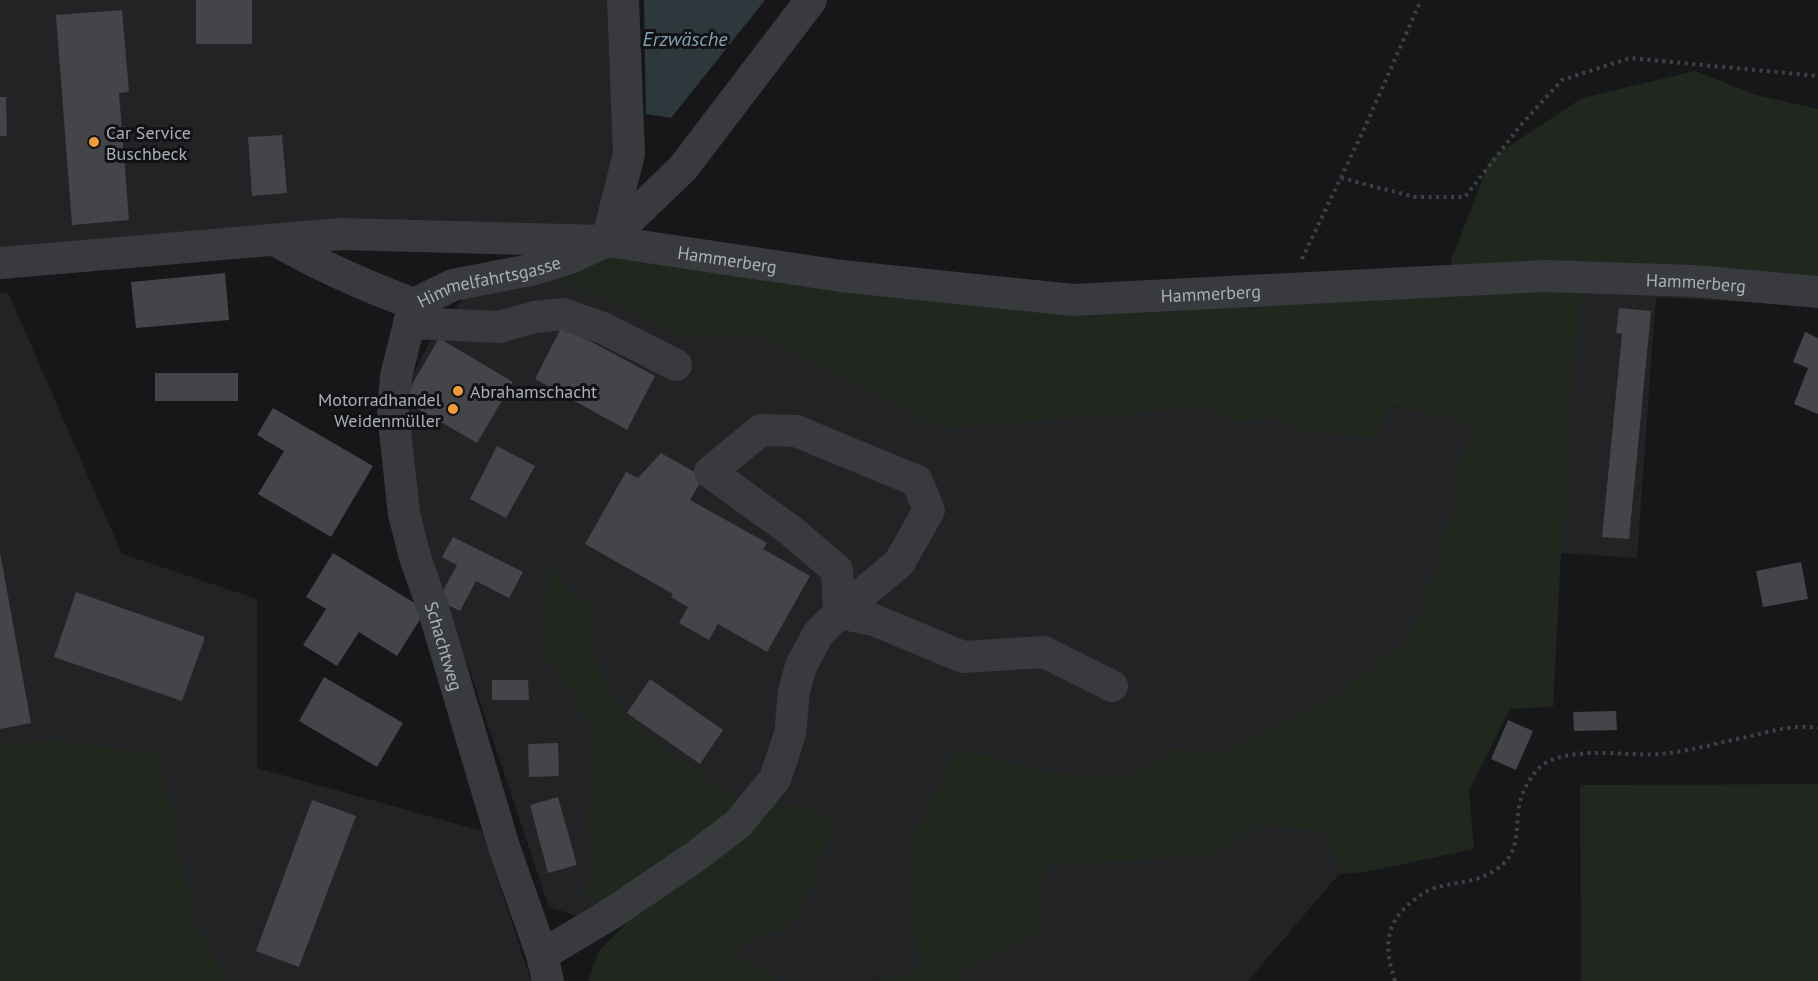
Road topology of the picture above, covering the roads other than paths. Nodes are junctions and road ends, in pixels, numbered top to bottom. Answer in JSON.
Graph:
{"nodes":[{"id":1,"x":623,"y":0,"type":"edge"},
{"id":2,"x":811,"y":0,"type":"edge"},
{"id":3,"x":275,"y":240,"type":"junction"},
{"id":4,"x":607,"y":241,"type":"junction"},
{"id":5,"x":0,"y":263,"type":"edge"},
{"id":6,"x":1818,"y":292,"type":"edge"},
{"id":7,"x":412,"y":313,"type":"junction"},
{"id":8,"x":676,"y":365,"type":"dead end"},
{"id":9,"x":838,"y":614,"type":"junction"},
{"id":10,"x":1112,"y":686,"type":"dead end"},
{"id":11,"x":545,"y":968,"type":"edge"}],
"edges":[{"from":1,"to":4,"type":"street"},
{"from":2,"to":4,"type":"street","name":"Himmelfahrtsgasse"},
{"from":3,"to":4,"type":"street","name":"Himmelfahrtsgasse"},
{"from":3,"to":5,"type":"street","name":"Himmelfahrtsgasse"},
{"from":3,"to":7,"type":"street","name":"Himmelfahrtsgasse"},
{"from":4,"to":6,"type":"street","name":"Hammerberg"},
{"from":4,"to":7,"type":"street","name":"Himmelfahrtsgasse"},
{"from":7,"to":8,"type":"street"},
{"from":7,"to":11,"type":"street","name":"Schachtweg"},
{"from":9,"to":9,"type":"street"},
{"from":9,"to":10,"type":"street"},
{"from":9,"to":11,"type":"street"}]}
